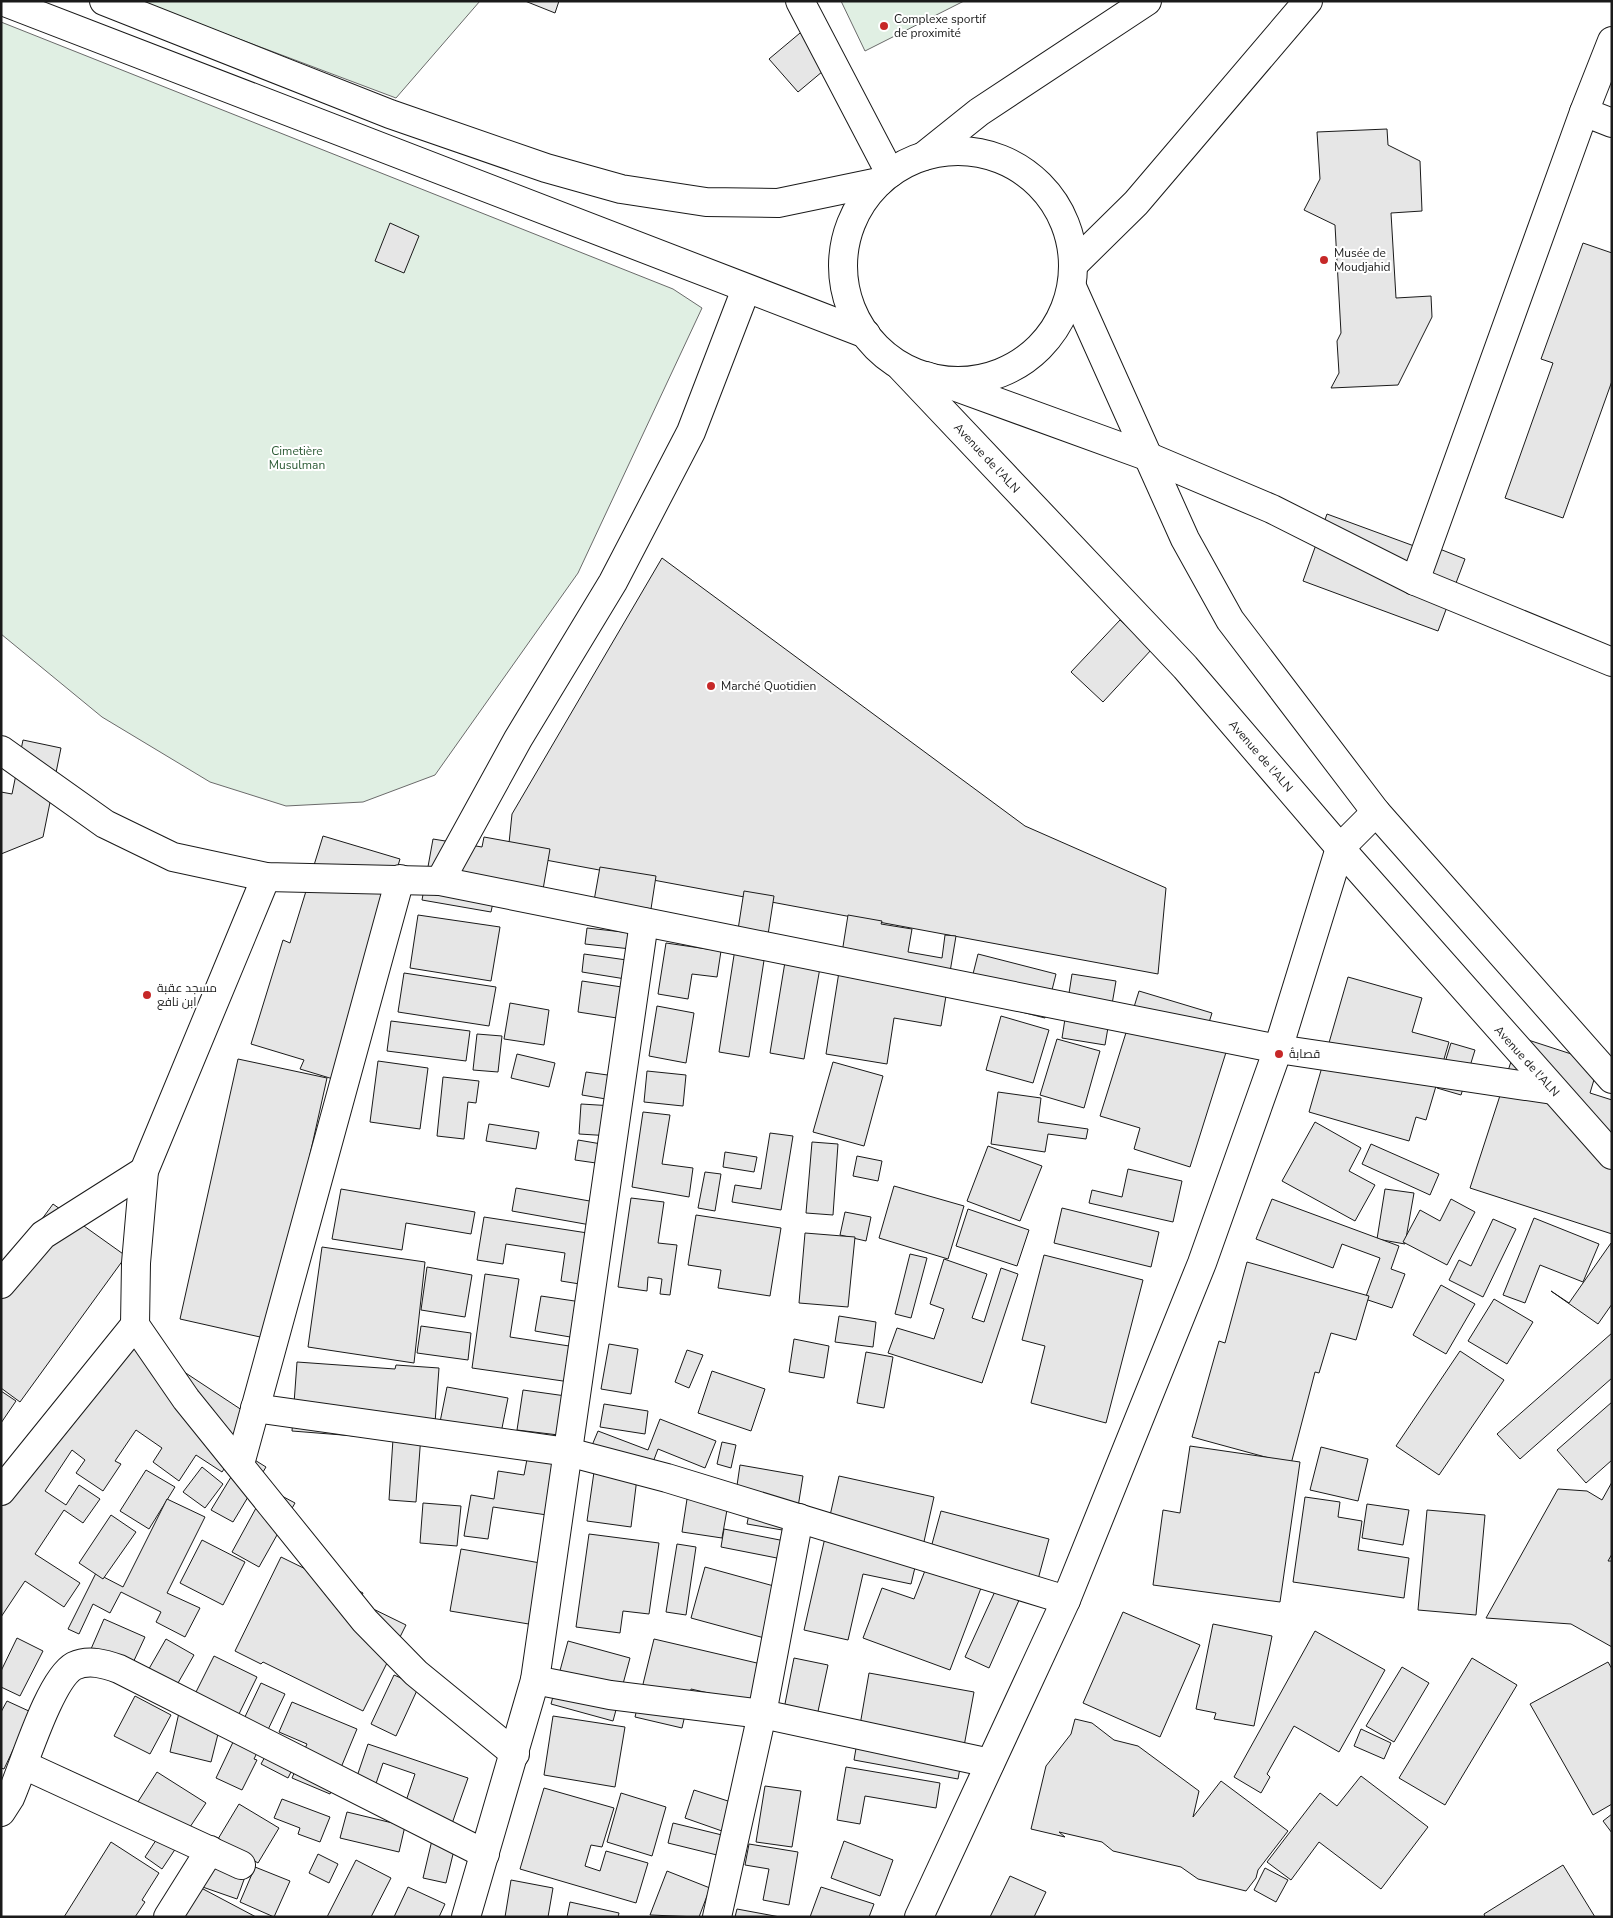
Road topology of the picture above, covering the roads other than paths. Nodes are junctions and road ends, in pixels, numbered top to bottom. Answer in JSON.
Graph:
{"nodes":[{"id":1,"x":2,"y":1,"type":"edge"},
{"id":2,"x":104,"y":1,"type":"edge"},
{"id":3,"x":800,"y":1,"type":"edge"},
{"id":4,"x":1147,"y":1,"type":"edge"},
{"id":5,"x":1308,"y":1,"type":"edge"},
{"id":6,"x":1612,"y":41,"type":"edge"},
{"id":7,"x":1584,"y":112,"type":"junction"},
{"id":8,"x":1612,"y":123,"type":"edge"},
{"id":9,"x":924,"y":156,"type":"junction"},
{"id":10,"x":884,"y":178,"type":"junction"},
{"id":11,"x":1073,"y":276,"type":"junction"},
{"id":12,"x":746,"y":289,"type":"junction"},
{"id":13,"x":866,"y":334,"type":"junction"},
{"id":14,"x":900,"y":366,"type":"junction"},
{"id":15,"x":926,"y":376,"type":"junction"},
{"id":16,"x":1149,"y":457,"type":"junction"},
{"id":17,"x":1415,"y":581,"type":"junction"},
{"id":18,"x":1612,"y":662,"type":"edge"},
{"id":19,"x":1,"y":750,"type":"edge"},
{"id":20,"x":1376,"y":812,"type":"junction"},
{"id":21,"x":1340,"y":848,"type":"junction"},
{"id":22,"x":266,"y":877,"type":"junction"},
{"id":23,"x":400,"y":879,"type":"junction"},
{"id":24,"x":440,"y":881,"type":"junction"},
{"id":25,"x":644,"y":922,"type":"junction"},
{"id":26,"x":1278,"y":1049,"type":"junction"},
{"id":27,"x":1612,"y":1079,"type":"edge"},
{"id":28,"x":1553,"y":1090,"type":"junction"},
{"id":29,"x":1612,"y":1155,"type":"edge"},
{"id":30,"x":144,"y":1171,"type":"junction"},
{"id":31,"x":1,"y":1284,"type":"edge"},
{"id":32,"x":135,"y":1325,"type":"junction"},
{"id":33,"x":255,"y":1408,"type":"junction"},
{"id":34,"x":568,"y":1452,"type":"junction"},
{"id":35,"x":240,"y":1464,"type":"junction"},
{"id":36,"x":1,"y":1491,"type":"edge"},
{"id":37,"x":799,"y":1518,"type":"junction"},
{"id":38,"x":1066,"y":1600,"type":"junction"},
{"id":39,"x":535,"y":1680,"type":"junction"},
{"id":40,"x":762,"y":1714,"type":"junction"},
{"id":41,"x":515,"y":1754,"type":"junction"},
{"id":42,"x":990,"y":1763,"type":"junction"},
{"id":43,"x":24,"y":1766,"type":"junction"},
{"id":44,"x":1,"y":1812,"type":"edge"},
{"id":45,"x":210,"y":1850,"type":"junction"},
{"id":46,"x":484,"y":1854,"type":"junction"},
{"id":47,"x":241,"y":1865,"type":"dead end"},
{"id":48,"x":168,"y":1917,"type":"edge"},
{"id":49,"x":466,"y":1917,"type":"edge"},
{"id":50,"x":717,"y":1917,"type":"edge"},
{"id":51,"x":919,"y":1917,"type":"edge"}],
"edges":[{"from":1,"to":12,"type":"main road"},
{"from":2,"to":10,"type":"main road"},
{"from":3,"to":10,"type":"main road"},
{"from":4,"to":9,"type":"main road"},
{"from":5,"to":11,"type":"main road"},
{"from":6,"to":7,"type":"main road"},
{"from":7,"to":8,"type":"main road"},
{"from":7,"to":17,"type":"main road"},
{"from":9,"to":10,"type":"main road"},
{"from":9,"to":11,"type":"main road"},
{"from":10,"to":13,"type":"main road"},
{"from":11,"to":15,"type":"main road"},
{"from":11,"to":16,"type":"main road"},
{"from":12,"to":13,"type":"main road"},
{"from":12,"to":24,"type":"main road"},
{"from":13,"to":14,"type":"main road"},
{"from":14,"to":15,"type":"main road"},
{"from":14,"to":21,"type":"main road","name":"Avenue de l'ALN"},
{"from":15,"to":16,"type":"main road"},
{"from":16,"to":17,"type":"main road"},
{"from":16,"to":20,"type":"main road"},
{"from":17,"to":18,"type":"main road"},
{"from":19,"to":22,"type":"main road"},
{"from":20,"to":21,"type":"main road"},
{"from":20,"to":27,"type":"main road"},
{"from":21,"to":26,"type":"main road"},
{"from":21,"to":28,"type":"main road","name":"Avenue de l'ALN"},
{"from":22,"to":23,"type":"main road"},
{"from":22,"to":30,"type":"main road"},
{"from":23,"to":24,"type":"main road"},
{"from":23,"to":33,"type":"main road"},
{"from":24,"to":25,"type":"main road"},
{"from":25,"to":26,"type":"main road"},
{"from":25,"to":34,"type":"main road"},
{"from":26,"to":28,"type":"main road"},
{"from":26,"to":38,"type":"main road"},
{"from":28,"to":29,"type":"main road","name":"Avenue de l'ALN"},
{"from":30,"to":31,"type":"main road"},
{"from":30,"to":32,"type":"main road"},
{"from":32,"to":35,"type":"main road"},
{"from":32,"to":36,"type":"main road"},
{"from":33,"to":34,"type":"main road"},
{"from":33,"to":35,"type":"main road"},
{"from":34,"to":37,"type":"main road"},
{"from":34,"to":39,"type":"main road"},
{"from":35,"to":41,"type":"main road"},
{"from":37,"to":38,"type":"main road"},
{"from":37,"to":40,"type":"main road"},
{"from":38,"to":42,"type":"main road"},
{"from":39,"to":40,"type":"main road"},
{"from":39,"to":41,"type":"main road"},
{"from":40,"to":42,"type":"main road"},
{"from":40,"to":50,"type":"main road"},
{"from":41,"to":46,"type":"main road"},
{"from":42,"to":51,"type":"main road"},
{"from":43,"to":44,"type":"main road"},
{"from":43,"to":45,"type":"main road"},
{"from":43,"to":46,"type":"main road"},
{"from":45,"to":47,"type":"main road"},
{"from":45,"to":48,"type":"main road"},
{"from":46,"to":49,"type":"main road"}]}
